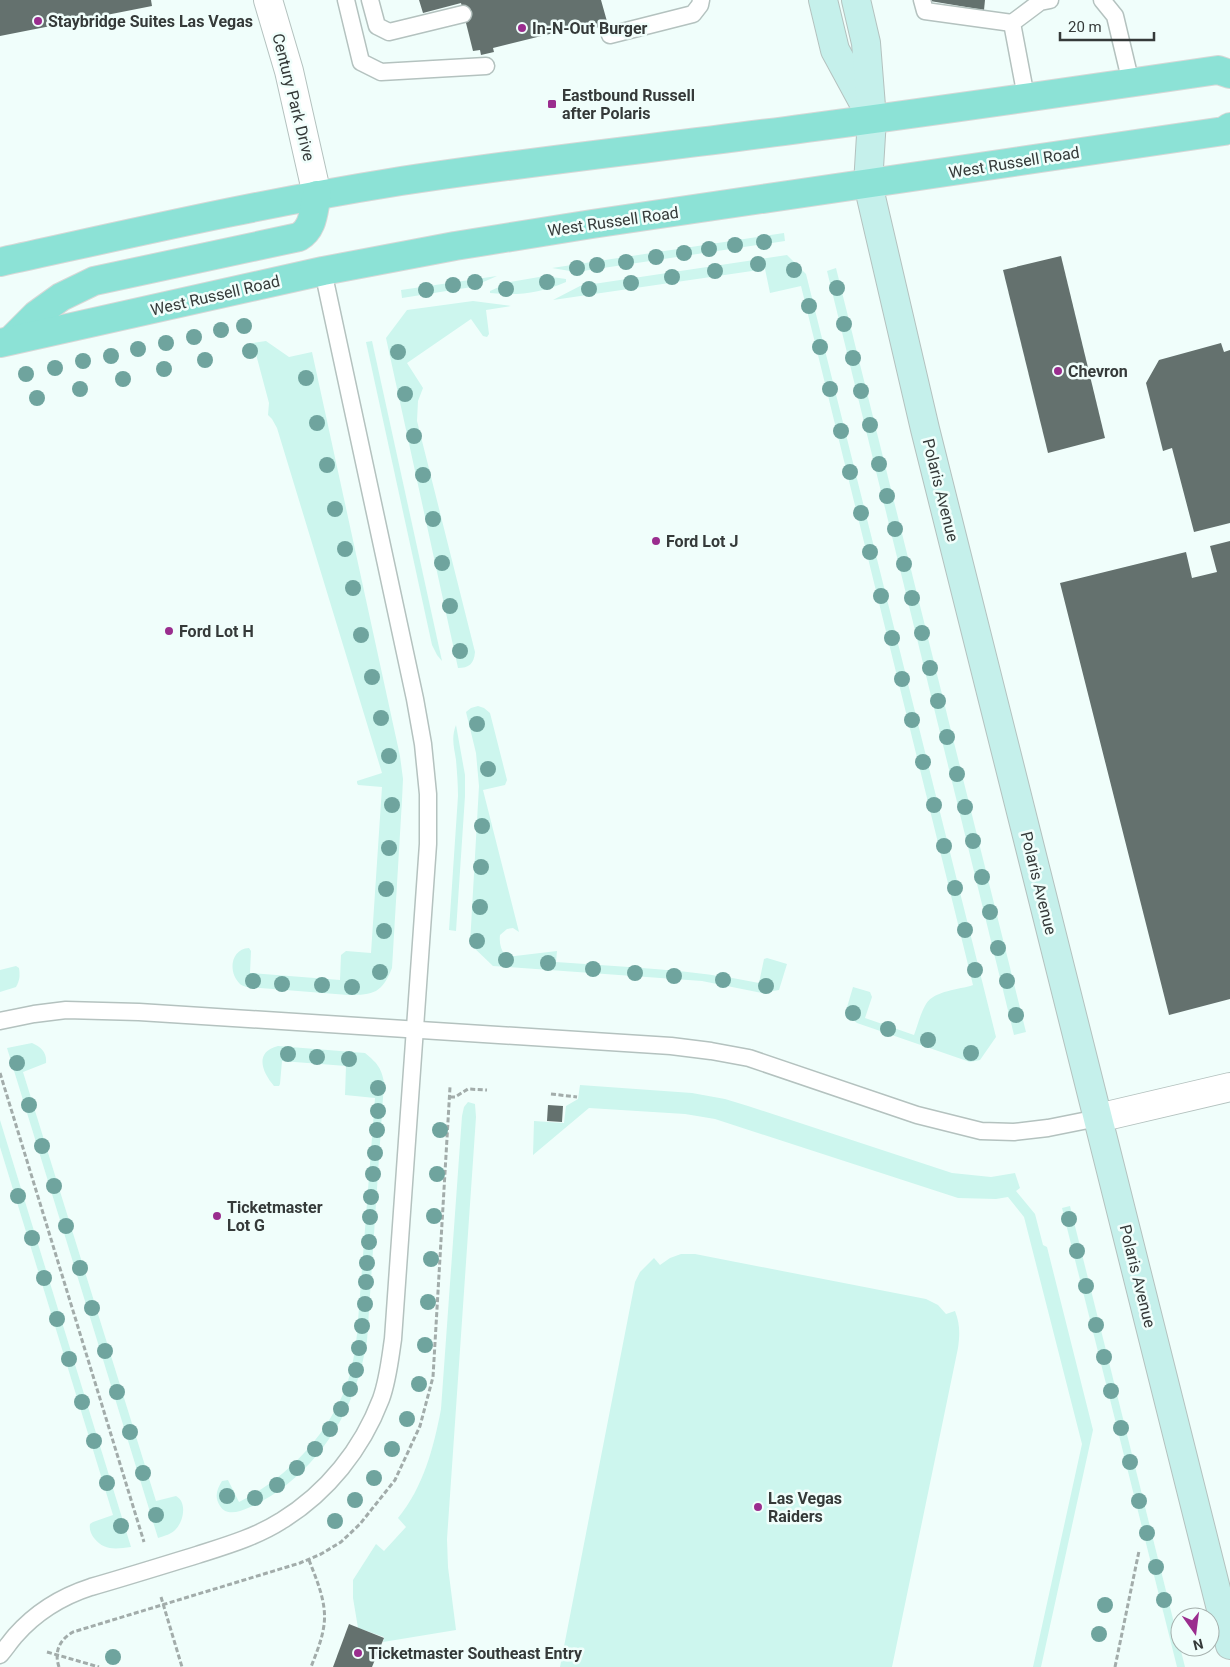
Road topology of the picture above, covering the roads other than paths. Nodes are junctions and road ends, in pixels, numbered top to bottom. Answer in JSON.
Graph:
{"nodes":[{"id":1,"x":268,"y":0,"type":"edge"},
{"id":2,"x":346,"y":0,"type":"edge"},
{"id":3,"x":370,"y":0,"type":"edge"},
{"id":4,"x":701,"y":0,"type":"edge"},
{"id":5,"x":824,"y":0,"type":"edge"},
{"id":6,"x":856,"y":0,"type":"edge"},
{"id":7,"x":922,"y":0,"type":"edge"},
{"id":8,"x":1102,"y":0,"type":"edge"},
{"id":9,"x":1042,"y":1,"type":"edge"},
{"id":10,"x":463,"y":14,"type":"dead end"},
{"id":11,"x":1012,"y":22,"type":"junction"},
{"id":12,"x":610,"y":35,"type":"dead end"},
{"id":13,"x":486,"y":66,"type":"dead end"},
{"id":14,"x":1230,"y":74,"type":"edge"},
{"id":15,"x":1131,"y":83,"type":"junction"},
{"id":16,"x":1026,"y":98,"type":"junction"},
{"id":17,"x":872,"y":119,"type":"junction"},
{"id":18,"x":1230,"y":127,"type":"edge"},
{"id":19,"x":868,"y":184,"type":"junction"},
{"id":20,"x":317,"y":195,"type":"junction"},
{"id":21,"x":0,"y":262,"type":"edge"},
{"id":22,"x":323,"y":271,"type":"junction"},
{"id":23,"x":6,"y":342,"type":"edge"},
{"id":24,"x":0,"y":1022,"type":"edge"},
{"id":25,"x":416,"y":1030,"type":"junction"},
{"id":26,"x":1230,"y":1087,"type":"edge"},
{"id":27,"x":1098,"y":1118,"type":"junction"},
{"id":28,"x":1229,"y":1639,"type":"edge"},
{"id":29,"x":0,"y":1655,"type":"edge"}],
"edges":[{"from":1,"to":20,"type":"street","name":"Century Park Drive"},
{"from":2,"to":13,"type":"lane"},
{"from":3,"to":10,"type":"lane"},
{"from":4,"to":12,"type":"lane"},
{"from":5,"to":17,"type":"street"},
{"from":6,"to":17,"type":"street","name":"Polaris Avenue"},
{"from":7,"to":11,"type":"lane"},
{"from":8,"to":15,"type":"lane"},
{"from":9,"to":11,"type":"lane"},
{"from":11,"to":16,"type":"lane"},
{"from":14,"to":15,"type":"main road"},
{"from":15,"to":16,"type":"main road"},
{"from":16,"to":17,"type":"main road"},
{"from":17,"to":19,"type":"street","name":"Polaris Avenue"},
{"from":17,"to":20,"type":"main road"},
{"from":18,"to":19,"type":"main road","name":"West Russell Road"},
{"from":19,"to":22,"type":"main road","name":"West Russell Road"},
{"from":19,"to":27,"type":"street","name":"Polaris Avenue"},
{"from":20,"to":21,"type":"main road"},
{"from":20,"to":23,"type":"main road"},
{"from":22,"to":23,"type":"main road","name":"West Russell Road"},
{"from":22,"to":25,"type":"lane"},
{"from":24,"to":25,"type":"lane"},
{"from":25,"to":27,"type":"lane"},
{"from":25,"to":29,"type":"lane"},
{"from":26,"to":27,"type":"street"},
{"from":27,"to":28,"type":"street","name":"Polaris Avenue"}]}
